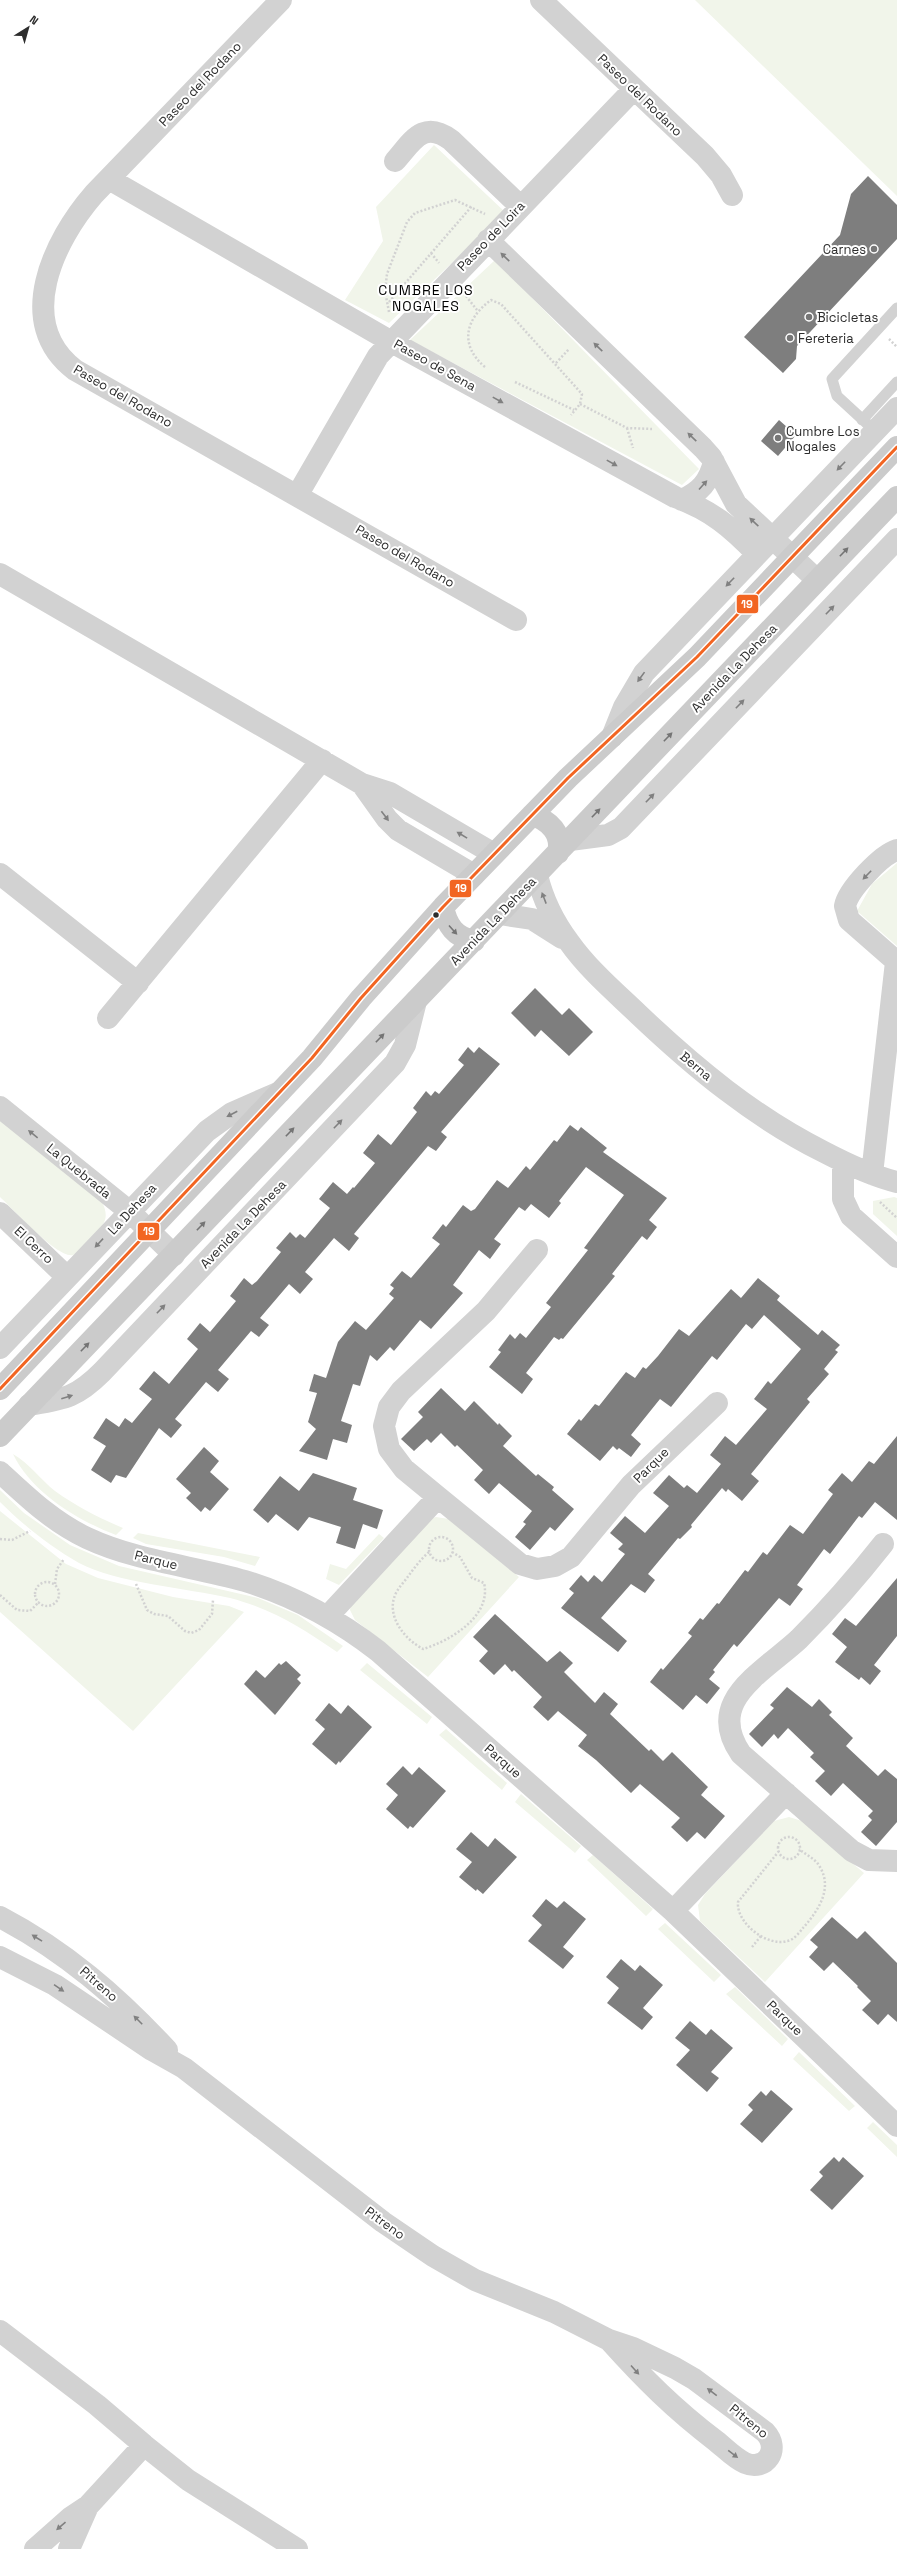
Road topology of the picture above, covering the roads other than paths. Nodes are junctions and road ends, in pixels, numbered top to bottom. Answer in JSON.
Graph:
{"nodes":[{"id":1,"x":281,"y":0,"type":"edge"},
{"id":2,"x":542,"y":0,"type":"edge"},
{"id":3,"x":634,"y":89,"type":"junction"},
{"id":4,"x":395,"y":161,"type":"dead end"},
{"id":5,"x":109,"y":179,"type":"junction"},
{"id":6,"x":732,"y":195,"type":"dead end"},
{"id":7,"x":520,"y":206,"type":"junction"},
{"id":8,"x":488,"y":240,"type":"junction"},
{"id":9,"x":897,"y":308,"type":"edge"},
{"id":10,"x":390,"y":341,"type":"junction"},
{"id":11,"x":897,"y":382,"type":"edge"},
{"id":12,"x":897,"y":408,"type":"edge"},
{"id":13,"x":868,"y":425,"type":"junction"},
{"id":14,"x":897,"y":447,"type":"edge"},
{"id":15,"x":714,"y":462,"type":"junction"},
{"id":16,"x":298,"y":494,"type":"junction"},
{"id":17,"x":897,"y":497,"type":"edge"},
{"id":18,"x":682,"y":500,"type":"junction"},
{"id":19,"x":773,"y":538,"type":"junction"},
{"id":20,"x":897,"y":539,"type":"edge"},
{"id":21,"x":757,"y":554,"type":"junction"},
{"id":22,"x":793,"y":556,"type":"junction"},
{"id":23,"x":0,"y":574,"type":"edge"},
{"id":24,"x":817,"y":580,"type":"junction"},
{"id":25,"x":516,"y":620,"type":"dead end"},
{"id":26,"x":612,"y":737,"type":"junction"},
{"id":27,"x":322,"y":760,"type":"junction"},
{"id":28,"x":362,"y":784,"type":"junction"},
{"id":29,"x":532,"y":815,"type":"junction"},
{"id":30,"x":564,"y":846,"type":"junction"},
{"id":31,"x":897,"y":850,"type":"edge"},
{"id":32,"x":494,"y":854,"type":"junction"},
{"id":33,"x":0,"y":874,"type":"edge"},
{"id":34,"x":537,"y":875,"type":"junction"},
{"id":35,"x":474,"y":876,"type":"junction"},
{"id":36,"x":443,"y":907,"type":"junction"},
{"id":37,"x":500,"y":914,"type":"junction"},
{"id":38,"x":474,"y":941,"type":"junction"},
{"id":39,"x":570,"y":944,"type":"junction"},
{"id":40,"x":896,"y":962,"type":"edge"},
{"id":41,"x":138,"y":983,"type":"junction"},
{"id":42,"x":416,"y":1001,"type":"junction"},
{"id":43,"x":108,"y":1018,"type":"dead end"},
{"id":44,"x":280,"y":1092,"type":"junction"},
{"id":45,"x":0,"y":1107,"type":"edge"},
{"id":46,"x":842,"y":1162,"type":"junction"},
{"id":47,"x":872,"y":1174,"type":"junction"},
{"id":48,"x":897,"y":1182,"type":"edge"},
{"id":49,"x":129,"y":1211,"type":"junction"},
{"id":50,"x":0,"y":1213,"type":"edge"},
{"id":51,"x":150,"y":1231,"type":"junction"},
{"id":52,"x":537,"y":1250,"type":"dead end"},
{"id":53,"x":174,"y":1255,"type":"junction"},
{"id":54,"x":897,"y":1257,"type":"edge"},
{"id":55,"x":67,"y":1277,"type":"junction"},
{"id":56,"x":0,"y":1348,"type":"edge"},
{"id":57,"x":0,"y":1389,"type":"edge"},
{"id":58,"x":717,"y":1403,"type":"dead end"},
{"id":59,"x":29,"y":1405,"type":"junction"},
{"id":60,"x":0,"y":1436,"type":"edge"},
{"id":61,"x":0,"y":1472,"type":"edge"},
{"id":62,"x":438,"y":1497,"type":"junction"},
{"id":63,"x":884,"y":1544,"type":"dead end"},
{"id":64,"x":328,"y":1616,"type":"junction"},
{"id":65,"x":786,"y":1793,"type":"junction"},
{"id":66,"x":897,"y":1862,"type":"edge"},
{"id":67,"x":673,"y":1911,"type":"junction"},
{"id":68,"x":0,"y":1917,"type":"edge"},
{"id":69,"x":0,"y":1957,"type":"edge"},
{"id":70,"x":184,"y":2068,"type":"junction"},
{"id":71,"x":897,"y":2126,"type":"edge"},
{"id":72,"x":0,"y":2331,"type":"edge"},
{"id":73,"x":609,"y":2340,"type":"junction"},
{"id":74,"x":144,"y":2445,"type":"junction"},
{"id":75,"x":88,"y":2506,"type":"junction"},
{"id":76,"x":36,"y":2549,"type":"edge"},
{"id":77,"x":69,"y":2549,"type":"edge"},
{"id":78,"x":298,"y":2549,"type":"edge"}],
"edges":[{"from":1,"to":5,"type":"street","name":"Paseo del Rodano"},
{"from":2,"to":3,"type":"street","name":"Paseo del Rodano"},
{"from":3,"to":6,"type":"street","name":"Paseo del Rodano"},
{"from":3,"to":7,"type":"street","name":"Paseo de Loira"},
{"from":4,"to":7,"type":"street"},
{"from":5,"to":10,"type":"street","name":"Paseo de Sena"},
{"from":5,"to":16,"type":"street","name":"Paseo del Rodano"},
{"from":7,"to":8,"type":"street","name":"Paseo de Loira"},
{"from":8,"to":10,"type":"street","name":"Paseo de Loira"},
{"from":15,"to":8,"type":"street","one_way":true},
{"from":9,"to":13,"type":"lane"},
{"from":10,"to":16,"type":"street","name":"Paseo de Loira"},
{"from":10,"to":18,"type":"street","name":"Paseo de Sena","one_way":true},
{"from":11,"to":13,"type":"lane"},
{"from":12,"to":13,"type":"street"},
{"from":13,"to":19,"type":"street","one_way":true},
{"from":14,"to":22,"type":"street"},
{"from":18,"to":15,"type":"street","one_way":true},
{"from":19,"to":15,"type":"street","one_way":true},
{"from":16,"to":25,"type":"street","name":"Paseo del Rodano"},
{"from":24,"to":17,"type":"street","name":"Avenida La Dehesa","one_way":true},
{"from":18,"to":21,"type":"street","name":"Paseo de Sena"},
{"from":19,"to":21,"type":"street"},
{"from":19,"to":22,"type":"street"},
{"from":30,"to":20,"type":"street","one_way":true},
{"from":21,"to":26,"type":"street","one_way":true},
{"from":22,"to":24,"type":"street"},
{"from":22,"to":26,"type":"street"},
{"from":23,"to":27,"type":"street"},
{"from":30,"to":24,"type":"street","name":"Avenida La Dehesa","one_way":true},
{"from":26,"to":29,"type":"street"},
{"from":27,"to":28,"type":"street"},
{"from":27,"to":41,"type":"street"},
{"from":32,"to":28,"type":"street","one_way":true},
{"from":28,"to":35,"type":"street","one_way":true},
{"from":29,"to":30,"type":"street"},
{"from":29,"to":32,"type":"street"},
{"from":30,"to":34,"type":"street","name":"Avenida La Dehesa"},
{"from":31,"to":40,"type":"street","one_way":true},
{"from":32,"to":35,"type":"street"},
{"from":33,"to":41,"type":"street"},
{"from":34,"to":37,"type":"street","name":"Avenida La Dehesa"},
{"from":39,"to":34,"type":"street","name":"Berna","one_way":true},
{"from":35,"to":36,"type":"street"},
{"from":36,"to":38,"type":"street","one_way":true},
{"from":36,"to":44,"type":"street"},
{"from":37,"to":38,"type":"street","name":"Avenida La Dehesa"},
{"from":37,"to":39,"type":"street","name":"Berna"},
{"from":38,"to":42,"type":"street","name":"Avenida La Dehesa"},
{"from":39,"to":46,"type":"street","name":"Berna"},
{"from":40,"to":47,"type":"street"},
{"from":41,"to":43,"type":"street"},
{"from":53,"to":42,"type":"street","name":"Avenida La Dehesa","one_way":true},
{"from":59,"to":42,"type":"street","name":"Avenida La Dehesa","one_way":true},
{"from":44,"to":49,"type":"street","name":"La Dehesa","one_way":true},
{"from":44,"to":51,"type":"street"},
{"from":49,"to":45,"type":"street","name":"La Quebrada","one_way":true},
{"from":46,"to":47,"type":"street","name":"Berna"},
{"from":46,"to":54,"type":"street"},
{"from":47,"to":48,"type":"street","name":"Berna"},
{"from":49,"to":51,"type":"street","name":"La Quebrada"},
{"from":49,"to":55,"type":"street","name":"La Dehesa","one_way":true},
{"from":50,"to":55,"type":"street","name":"El Cerro"},
{"from":51,"to":53,"type":"street","name":"La Quebrada"},
{"from":51,"to":57,"type":"street"},
{"from":52,"to":62,"type":"street","name":"Parque"},
{"from":59,"to":53,"type":"street","name":"Avenida La Dehesa","one_way":true},
{"from":55,"to":56,"type":"street","name":"La Dehesa"},
{"from":58,"to":62,"type":"street","name":"Parque"},
{"from":59,"to":60,"type":"street","name":"Avenida La Dehesa"},
{"from":61,"to":64,"type":"street","name":"Parque"},
{"from":62,"to":64,"type":"street"},
{"from":63,"to":65,"type":"street"},
{"from":64,"to":67,"type":"street","name":"Parque"},
{"from":65,"to":66,"type":"street"},
{"from":65,"to":67,"type":"street"},
{"from":67,"to":71,"type":"street","name":"Parque"},
{"from":70,"to":68,"type":"street","name":"Pitreno","one_way":true},
{"from":69,"to":70,"type":"street","name":"Pitreno","one_way":true},
{"from":70,"to":73,"type":"street","name":"Pitreno"},
{"from":72,"to":74,"type":"street"},
{"from":73,"to":73,"type":"street","name":"Pitreno","one_way":true},
{"from":74,"to":75,"type":"street"},
{"from":74,"to":78,"type":"street"},
{"from":75,"to":76,"type":"street","one_way":true},
{"from":75,"to":77,"type":"street"}]}
